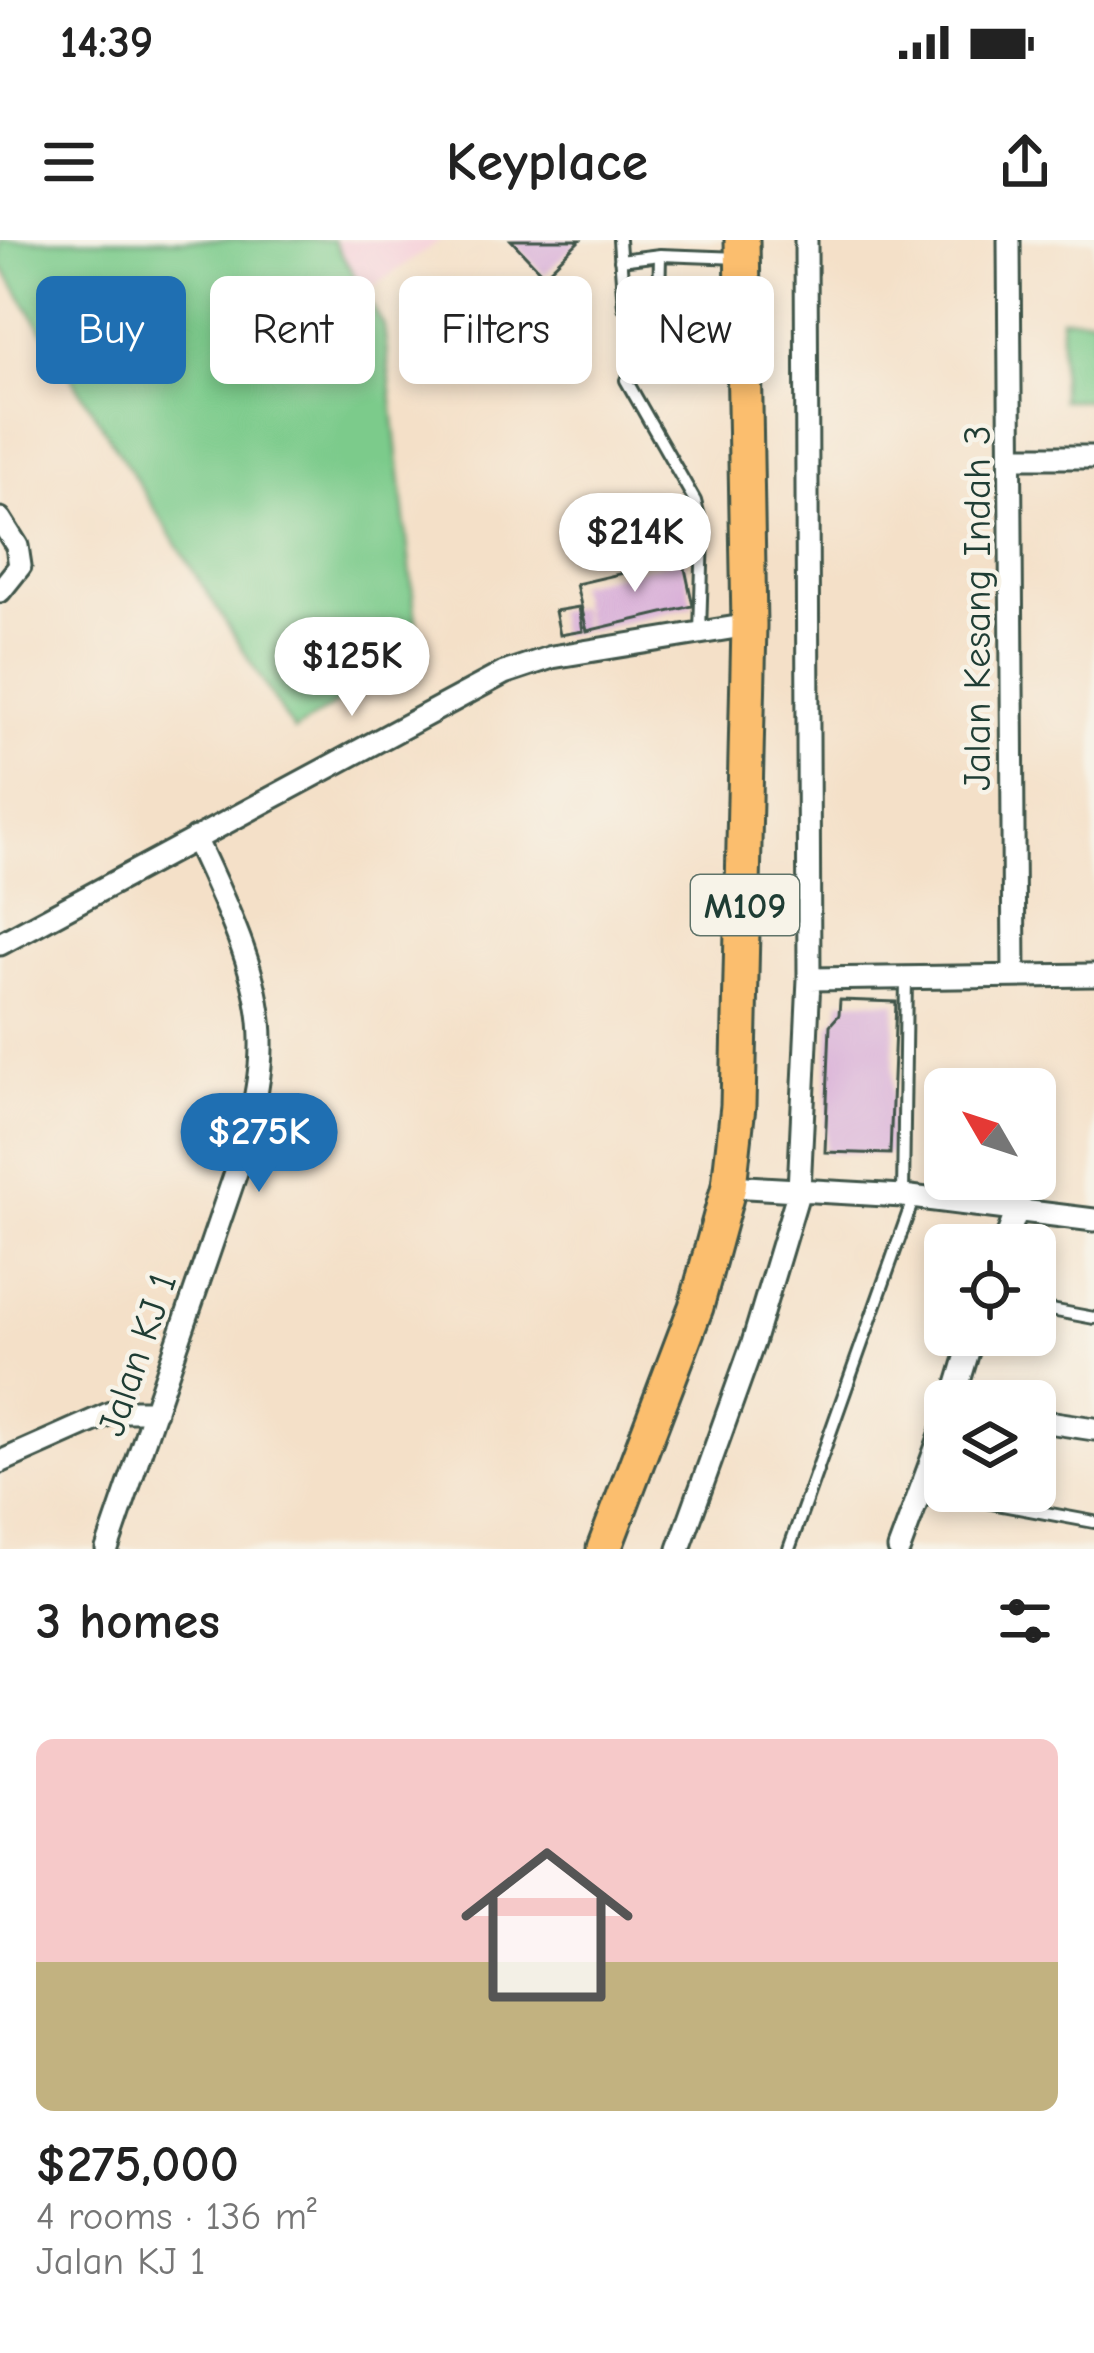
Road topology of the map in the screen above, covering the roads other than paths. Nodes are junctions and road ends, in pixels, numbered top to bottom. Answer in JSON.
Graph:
{"nodes":[{"id":1,"x":619,"y":240,"type":"edge"},
{"id":2,"x":806,"y":240,"type":"edge"},
{"id":3,"x":1009,"y":240,"type":"edge"},
{"id":4,"x":743,"y":249,"type":"edge"},
{"id":5,"x":660,"y":255,"type":"junction"},
{"id":6,"x":620,"y":260,"type":"junction"},
{"id":7,"x":621,"y":276,"type":"edge"},
{"id":8,"x":660,"y":276,"type":"edge"},
{"id":9,"x":628,"y":384,"type":"edge"},
{"id":10,"x":746,"y":384,"type":"edge"},
{"id":11,"x":1012,"y":457,"type":"junction"},
{"id":12,"x":1094,"y":457,"type":"edge"},
{"id":13,"x":0,"y":519,"type":"edge"},
{"id":14,"x":0,"y":591,"type":"edge"},
{"id":15,"x":749,"y":625,"type":"junction"},
{"id":16,"x":700,"y":633,"type":"junction"},
{"id":17,"x":195,"y":838,"type":"junction"},
{"id":18,"x":0,"y":944,"type":"edge"},
{"id":19,"x":1094,"y":975,"type":"edge"},
{"id":20,"x":1014,"y":976,"type":"junction"},
{"id":21,"x":906,"y":977,"type":"junction"},
{"id":22,"x":808,"y":979,"type":"junction"},
{"id":23,"x":729,"y":1186,"type":"junction"},
{"id":24,"x":799,"y":1190,"type":"junction"},
{"id":25,"x":909,"y":1196,"type":"junction"},
{"id":26,"x":1018,"y":1208,"type":"junction"},
{"id":27,"x":1094,"y":1220,"type":"edge"},
{"id":28,"x":1012,"y":1224,"type":"edge"},
{"id":29,"x":1056,"y":1311,"type":"edge"},
{"id":30,"x":1094,"y":1318,"type":"edge"},
{"id":31,"x":155,"y":1411,"type":"junction"},
{"id":32,"x":1056,"y":1423,"type":"edge"},
{"id":33,"x":1094,"y":1429,"type":"edge"},
{"id":34,"x":0,"y":1462,"type":"edge"},
{"id":35,"x":924,"y":1482,"type":"edge"},
{"id":36,"x":921,"y":1490,"type":"junction"},
{"id":37,"x":1094,"y":1522,"type":"edge"},
{"id":38,"x":107,"y":1549,"type":"edge"},
{"id":39,"x":604,"y":1549,"type":"edge"},
{"id":40,"x":679,"y":1549,"type":"edge"},
{"id":41,"x":789,"y":1549,"type":"edge"},
{"id":42,"x":899,"y":1549,"type":"edge"}],
"edges":[{"from":1,"to":6,"type":"lane"},
{"from":2,"to":22,"type":"street"},
{"from":3,"to":11,"type":"street","name":"Jalan Kesang Indah 3"},
{"from":4,"to":5,"type":"lane"},
{"from":5,"to":6,"type":"lane"},
{"from":5,"to":8,"type":"lane"},
{"from":6,"to":7,"type":"lane"},
{"from":9,"to":16,"type":"lane"},
{"from":10,"to":15,"type":"main road","number":"M109"},
{"from":11,"to":12,"type":"street"},
{"from":11,"to":20,"type":"street","name":"Jalan Kesang Indah 3"},
{"from":13,"to":14,"type":"street"},
{"from":15,"to":16,"type":"street"},
{"from":15,"to":23,"type":"main road","number":"M109"},
{"from":16,"to":17,"type":"street"},
{"from":17,"to":18,"type":"street"},
{"from":17,"to":31,"type":"street","name":"Jalan KJ 1"},
{"from":19,"to":20,"type":"street"},
{"from":20,"to":21,"type":"street"},
{"from":21,"to":22,"type":"street"},
{"from":21,"to":25,"type":"lane"},
{"from":22,"to":24,"type":"street"},
{"from":23,"to":24,"type":"street"},
{"from":23,"to":39,"type":"main road","number":"M109"},
{"from":24,"to":25,"type":"street"},
{"from":24,"to":40,"type":"street"},
{"from":25,"to":26,"type":"street"},
{"from":25,"to":41,"type":"lane"},
{"from":26,"to":27,"type":"street"},
{"from":26,"to":28,"type":"street"},
{"from":29,"to":30,"type":"lane"},
{"from":31,"to":34,"type":"street"},
{"from":31,"to":38,"type":"street","name":"Jalan KJ 1"},
{"from":32,"to":33,"type":"street"},
{"from":35,"to":36,"type":"street"},
{"from":36,"to":37,"type":"lane"},
{"from":36,"to":42,"type":"street"}]}
